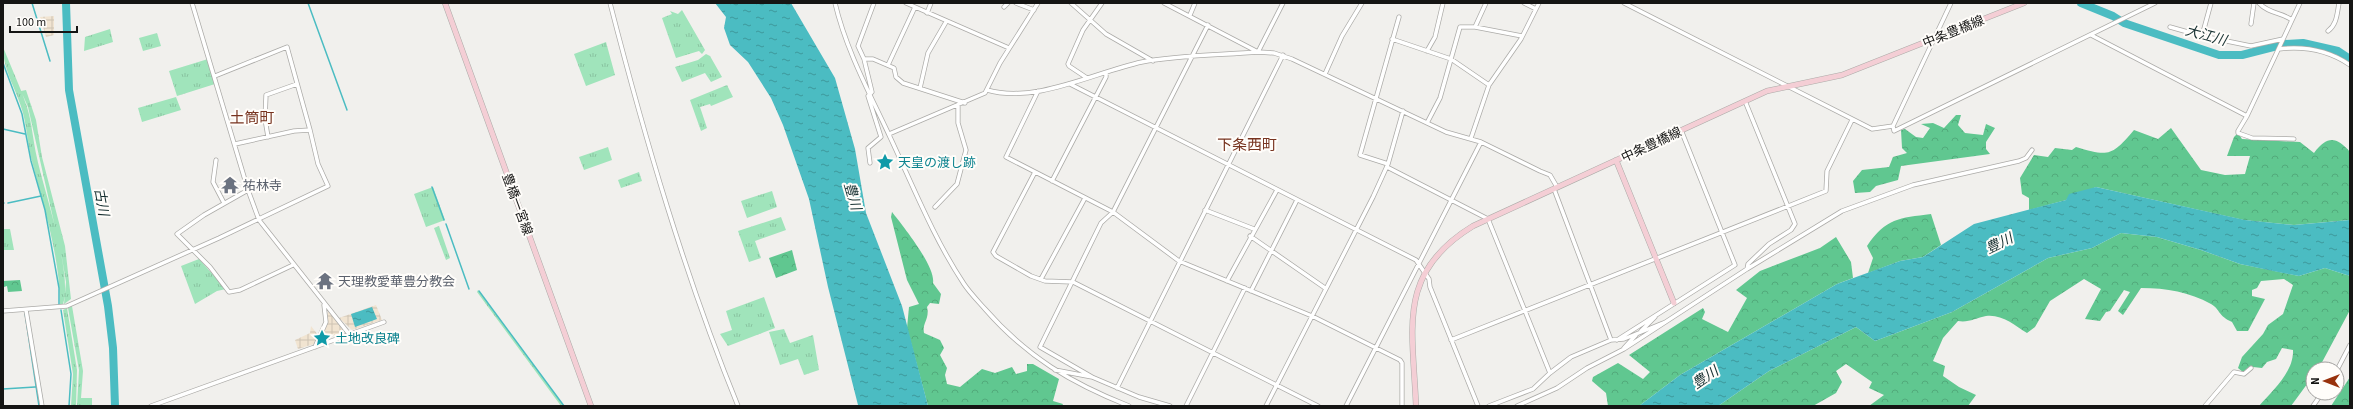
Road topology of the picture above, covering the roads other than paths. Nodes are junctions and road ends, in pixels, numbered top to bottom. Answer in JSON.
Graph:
{"nodes":[{"id":1,"x":192,"y":3,"type":"edge"},
{"id":2,"x":445,"y":3,"type":"edge"},
{"id":3,"x":610,"y":3,"type":"edge"},
{"id":4,"x":835,"y":3,"type":"edge"},
{"id":5,"x":874,"y":3,"type":"edge"},
{"id":6,"x":906,"y":3,"type":"edge"},
{"id":7,"x":931,"y":3,"type":"edge"},
{"id":8,"x":1008,"y":3,"type":"edge"},
{"id":9,"x":1016,"y":3,"type":"edge"},
{"id":10,"x":1038,"y":3,"type":"edge"},
{"id":11,"x":1072,"y":3,"type":"edge"},
{"id":12,"x":1102,"y":3,"type":"edge"},
{"id":13,"x":1164,"y":3,"type":"edge"},
{"id":14,"x":1195,"y":3,"type":"edge"},
{"id":15,"x":1283,"y":3,"type":"edge"},
{"id":16,"x":1443,"y":3,"type":"edge"},
{"id":17,"x":1486,"y":3,"type":"edge"},
{"id":18,"x":1524,"y":3,"type":"edge"},
{"id":19,"x":1539,"y":3,"type":"edge"},
{"id":20,"x":1624,"y":3,"type":"edge"},
{"id":21,"x":1951,"y":3,"type":"edge"},
{"id":22,"x":2024,"y":3,"type":"edge"},
{"id":23,"x":2155,"y":3,"type":"edge"},
{"id":24,"x":2211,"y":3,"type":"edge"},
{"id":25,"x":2254,"y":3,"type":"edge"},
{"id":26,"x":2259,"y":3,"type":"edge"},
{"id":27,"x":2300,"y":3,"type":"edge"},
{"id":28,"x":2339,"y":3,"type":"edge"},
{"id":29,"x":1359,"y":4,"type":"edge"},
{"id":30,"x":915,"y":7,"type":"junction"},
{"id":31,"x":1004,"y":7,"type":"dead end"},
{"id":32,"x":1536,"y":9,"type":"junction"},
{"id":33,"x":1034,"y":10,"type":"junction"},
{"id":34,"x":927,"y":13,"type":"junction"},
{"id":35,"x":1190,"y":15,"type":"junction"},
{"id":36,"x":1399,"y":17,"type":"dead end"},
{"id":37,"x":1090,"y":20,"type":"junction"},
{"id":38,"x":2292,"y":20,"type":"junction"},
{"id":39,"x":946,"y":22,"type":"junction"},
{"id":40,"x":2251,"y":24,"type":"dead end"},
{"id":41,"x":1208,"y":25,"type":"junction"},
{"id":42,"x":1475,"y":27,"type":"junction"},
{"id":43,"x":2170,"y":27,"type":"dead end"},
{"id":44,"x":2328,"y":31,"type":"dead end"},
{"id":45,"x":2091,"y":35,"type":"junction"},
{"id":46,"x":1522,"y":36,"type":"junction"},
{"id":47,"x":2202,"y":36,"type":"junction"},
{"id":48,"x":1392,"y":39,"type":"junction"},
{"id":49,"x":1934,"y":39,"type":"junction"},
{"id":50,"x":2283,"y":39,"type":"junction"},
{"id":51,"x":1009,"y":48,"type":"junction"},
{"id":52,"x":2279,"y":50,"type":"junction"},
{"id":53,"x":1427,"y":51,"type":"junction"},
{"id":54,"x":1258,"y":52,"type":"junction"},
{"id":55,"x":1283,"y":55,"type":"junction"},
{"id":56,"x":1192,"y":58,"type":"junction"},
{"id":57,"x":864,"y":59,"type":"junction"},
{"id":58,"x":1451,"y":59,"type":"junction"},
{"id":59,"x":1154,"y":61,"type":"junction"},
{"id":60,"x":888,"y":65,"type":"junction"},
{"id":61,"x":2350,"y":65,"type":"edge"},
{"id":62,"x":1106,"y":73,"type":"junction"},
{"id":63,"x":1325,"y":74,"type":"junction"},
{"id":64,"x":215,"y":76,"type":"junction"},
{"id":65,"x":1087,"y":78,"type":"junction"},
{"id":66,"x":297,"y":84,"type":"junction"},
{"id":67,"x":1070,"y":84,"type":"junction"},
{"id":68,"x":1489,"y":85,"type":"junction"},
{"id":69,"x":1786,"y":86,"type":"junction"},
{"id":70,"x":920,"y":88,"type":"junction"},
{"id":71,"x":987,"y":90,"type":"junction"},
{"id":72,"x":1038,"y":91,"type":"junction"},
{"id":73,"x":870,"y":94,"type":"junction"},
{"id":74,"x":1095,"y":98,"type":"junction"},
{"id":75,"x":1375,"y":98,"type":"junction"},
{"id":76,"x":1745,"y":101,"type":"junction"},
{"id":77,"x":966,"y":103,"type":"junction"},
{"id":78,"x":958,"y":106,"type":"junction"},
{"id":79,"x":1403,"y":111,"type":"junction"},
{"id":80,"x":2247,"y":116,"type":"junction"},
{"id":81,"x":1852,"y":120,"type":"junction"},
{"id":82,"x":1427,"y":123,"type":"junction"},
{"id":83,"x":1893,"y":126,"type":"junction"},
{"id":84,"x":1156,"y":129,"type":"junction"},
{"id":85,"x":310,"y":130,"type":"junction"},
{"id":86,"x":1681,"y":130,"type":"junction"},
{"id":87,"x":889,"y":134,"type":"junction"},
{"id":88,"x":268,"y":137,"type":"junction"},
{"id":89,"x":1471,"y":138,"type":"junction"},
{"id":90,"x":2294,"y":139,"type":"dead end"},
{"id":91,"x":1481,"y":142,"type":"junction"},
{"id":92,"x":236,"y":144,"type":"junction"},
{"id":93,"x":2032,"y":150,"type":"dead end"},
{"id":94,"x":216,"y":160,"type":"dead end"},
{"id":95,"x":1616,"y":160,"type":"junction"},
{"id":96,"x":870,"y":163,"type":"dead end"},
{"id":97,"x":1228,"y":165,"type":"junction"},
{"id":98,"x":1387,"y":165,"type":"junction"},
{"id":99,"x":1034,"y":172,"type":"junction"},
{"id":100,"x":1052,"y":181,"type":"junction"},
{"id":101,"x":1555,"y":188,"type":"junction"},
{"id":102,"x":248,"y":190,"type":"junction"},
{"id":103,"x":1277,"y":190,"type":"junction"},
{"id":104,"x":1085,"y":198,"type":"junction"},
{"id":105,"x":1450,"y":198,"type":"junction"},
{"id":106,"x":1297,"y":200,"type":"junction"},
{"id":107,"x":224,"y":203,"type":"junction"},
{"id":108,"x":1788,"y":206,"type":"junction"},
{"id":109,"x":935,"y":207,"type":"dead end"},
{"id":110,"x":1205,"y":210,"type":"junction"},
{"id":111,"x":1113,"y":212,"type":"junction"},
{"id":112,"x":1488,"y":219,"type":"junction"},
{"id":113,"x":259,"y":220,"type":"junction"},
{"id":114,"x":1254,"y":229,"type":"junction"},
{"id":115,"x":1356,"y":230,"type":"junction"},
{"id":116,"x":1721,"y":233,"type":"junction"},
{"id":117,"x":1250,"y":236,"type":"junction"},
{"id":118,"x":1270,"y":249,"type":"junction"},
{"id":119,"x":192,"y":250,"type":"junction"},
{"id":120,"x":1656,"y":258,"type":"junction"},
{"id":121,"x":1179,"y":261,"type":"junction"},
{"id":122,"x":1418,"y":262,"type":"junction"},
{"id":123,"x":293,"y":265,"type":"junction"},
{"id":124,"x":1747,"y":269,"type":"junction"},
{"id":125,"x":1425,"y":271,"type":"junction"},
{"id":126,"x":1041,"y":279,"type":"junction"},
{"id":127,"x":1227,"y":281,"type":"junction"},
{"id":128,"x":1073,"y":282,"type":"junction"},
{"id":129,"x":1590,"y":284,"type":"junction"},
{"id":130,"x":1245,"y":288,"type":"junction"},
{"id":131,"x":1326,"y":288,"type":"junction"},
{"id":132,"x":1250,"y":291,"type":"junction"},
{"id":133,"x":323,"y":302,"type":"junction"},
{"id":134,"x":1674,"y":304,"type":"junction"},
{"id":135,"x":26,"y":310,"type":"junction"},
{"id":136,"x":1524,"y":310,"type":"junction"},
{"id":137,"x":3,"y":311,"type":"edge"},
{"id":138,"x":1663,"y":311,"type":"junction"},
{"id":139,"x":1312,"y":316,"type":"junction"},
{"id":140,"x":1149,"y":320,"type":"junction"},
{"id":141,"x":384,"y":322,"type":"dead end"},
{"id":142,"x":1665,"y":322,"type":"junction"},
{"id":143,"x":1638,"y":333,"type":"junction"},
{"id":144,"x":349,"y":334,"type":"junction"},
{"id":145,"x":1451,"y":340,"type":"junction"},
{"id":146,"x":1611,"y":340,"type":"junction"},
{"id":147,"x":1617,"y":340,"type":"junction"},
{"id":148,"x":2350,"y":345,"type":"edge"},
{"id":149,"x":315,"y":347,"type":"junction"},
{"id":150,"x":1375,"y":348,"type":"junction"},
{"id":151,"x":1624,"y":349,"type":"junction"},
{"id":152,"x":1212,"y":353,"type":"junction"},
{"id":153,"x":2342,"y":361,"type":"edge"},
{"id":154,"x":2251,"y":368,"type":"dead end"},
{"id":155,"x":1053,"y":370,"type":"junction"},
{"id":156,"x":1550,"y":373,"type":"junction"},
{"id":157,"x":1092,"y":377,"type":"junction"},
{"id":158,"x":1277,"y":386,"type":"junction"},
{"id":159,"x":1117,"y":388,"type":"junction"},
{"id":160,"x":42,"y":406,"type":"edge"},
{"id":161,"x":151,"y":406,"type":"edge"},
{"id":162,"x":591,"y":406,"type":"edge"},
{"id":163,"x":738,"y":406,"type":"edge"},
{"id":164,"x":1129,"y":406,"type":"edge"},
{"id":165,"x":1170,"y":406,"type":"edge"},
{"id":166,"x":1186,"y":406,"type":"edge"},
{"id":167,"x":1266,"y":406,"type":"edge"},
{"id":168,"x":1318,"y":406,"type":"edge"},
{"id":169,"x":1346,"y":406,"type":"edge"},
{"id":170,"x":1402,"y":406,"type":"edge"},
{"id":171,"x":1416,"y":406,"type":"edge"},
{"id":172,"x":1478,"y":406,"type":"edge"},
{"id":173,"x":1489,"y":406,"type":"edge"},
{"id":174,"x":1517,"y":406,"type":"edge"},
{"id":175,"x":2205,"y":406,"type":"edge"}],
"edges":[{"from":1,"to":64,"type":"street"},
{"from":2,"to":162,"type":"main road","name":"豊橋一宮線"},
{"from":3,"to":163,"type":"street"},
{"from":4,"to":73,"type":"street"},
{"from":5,"to":57,"type":"street"},
{"from":6,"to":30,"type":"street"},
{"from":7,"to":34,"type":"street"},
{"from":8,"to":31,"type":"street"},
{"from":9,"to":33,"type":"street"},
{"from":10,"to":33,"type":"street"},
{"from":11,"to":37,"type":"street"},
{"from":12,"to":37,"type":"street"},
{"from":13,"to":35,"type":"street"},
{"from":14,"to":35,"type":"street"},
{"from":15,"to":54,"type":"street"},
{"from":16,"to":53,"type":"street"},
{"from":17,"to":42,"type":"street"},
{"from":18,"to":32,"type":"street"},
{"from":19,"to":32,"type":"street"},
{"from":20,"to":69,"type":"street"},
{"from":21,"to":49,"type":"street"},
{"from":22,"to":49,"type":"main road","name":"中条豊橋線"},
{"from":23,"to":45,"type":"street"},
{"from":24,"to":47,"type":"street"},
{"from":25,"to":40,"type":"street"},
{"from":26,"to":38,"type":"street"},
{"from":27,"to":38,"type":"street"},
{"from":28,"to":44,"type":"street"},
{"from":29,"to":63,"type":"street"},
{"from":30,"to":34,"type":"street"},
{"from":30,"to":60,"type":"street"},
{"from":32,"to":46,"type":"street"},
{"from":33,"to":51,"type":"street"},
{"from":34,"to":39,"type":"street"},
{"from":35,"to":41,"type":"street"},
{"from":36,"to":48,"type":"street"},
{"from":37,"to":59,"type":"street"},
{"from":37,"to":65,"type":"street"},
{"from":38,"to":50,"type":"street"},
{"from":39,"to":51,"type":"street"},
{"from":39,"to":70,"type":"street"},
{"from":41,"to":54,"type":"street"},
{"from":41,"to":56,"type":"street"},
{"from":42,"to":46,"type":"street"},
{"from":42,"to":58,"type":"street"},
{"from":43,"to":47,"type":"street"},
{"from":45,"to":80,"type":"street"},
{"from":45,"to":83,"type":"street"},
{"from":46,"to":68,"type":"street"},
{"from":47,"to":50,"type":"street"},
{"from":48,"to":53,"type":"street"},
{"from":48,"to":75,"type":"street"},
{"from":49,"to":69,"type":"main road","name":"中条豊橋線"},
{"from":49,"to":83,"type":"street"},
{"from":50,"to":52,"type":"street"},
{"from":51,"to":71,"type":"street"},
{"from":52,"to":61,"type":"street"},
{"from":52,"to":80,"type":"street"},
{"from":53,"to":58,"type":"street"},
{"from":54,"to":55,"type":"street"},
{"from":54,"to":56,"type":"street"},
{"from":55,"to":63,"type":"street"},
{"from":55,"to":97,"type":"street"},
{"from":56,"to":59,"type":"street"},
{"from":56,"to":84,"type":"street"},
{"from":57,"to":60,"type":"street"},
{"from":57,"to":73,"type":"street"},
{"from":58,"to":68,"type":"street"},
{"from":58,"to":82,"type":"street"},
{"from":59,"to":62,"type":"street"},
{"from":60,"to":70,"type":"street"},
{"from":62,"to":65,"type":"street"},
{"from":62,"to":74,"type":"street"},
{"from":63,"to":75,"type":"street"},
{"from":64,"to":66,"type":"street"},
{"from":64,"to":92,"type":"street"},
{"from":65,"to":67,"type":"street"},
{"from":66,"to":85,"type":"street"},
{"from":66,"to":88,"type":"street"},
{"from":67,"to":72,"type":"street"},
{"from":67,"to":74,"type":"street"},
{"from":68,"to":89,"type":"street"},
{"from":69,"to":76,"type":"main road","name":"中条豊橋線"},
{"from":69,"to":81,"type":"street"},
{"from":70,"to":77,"type":"street"},
{"from":71,"to":72,"type":"street"},
{"from":71,"to":77,"type":"street"},
{"from":72,"to":99,"type":"street"},
{"from":73,"to":87,"type":"street"},
{"from":73,"to":96,"type":"street"},
{"from":74,"to":84,"type":"street"},
{"from":74,"to":100,"type":"street"},
{"from":75,"to":79,"type":"street"},
{"from":75,"to":98,"type":"street"},
{"from":76,"to":86,"type":"main road","name":"中条豊橋線"},
{"from":76,"to":108,"type":"street"},
{"from":77,"to":78,"type":"street"},
{"from":78,"to":87,"type":"street"},
{"from":78,"to":109,"type":"street"},
{"from":79,"to":82,"type":"street"},
{"from":79,"to":98,"type":"street"},
{"from":80,"to":90,"type":"street"},
{"from":81,"to":83,"type":"street"},
{"from":81,"to":108,"type":"street"},
{"from":82,"to":89,"type":"street"},
{"from":84,"to":97,"type":"street"},
{"from":84,"to":111,"type":"street"},
{"from":85,"to":88,"type":"street"},
{"from":85,"to":113,"type":"street"},
{"from":86,"to":95,"type":"main road","name":"中条豊橋線"},
{"from":86,"to":116,"type":"street"},
{"from":87,"to":155,"type":"street"},
{"from":88,"to":92,"type":"street"},
{"from":89,"to":91,"type":"street"},
{"from":91,"to":101,"type":"street"},
{"from":91,"to":105,"type":"street"},
{"from":92,"to":102,"type":"street"},
{"from":93,"to":124,"type":"street"},
{"from":94,"to":107,"type":"street"},
{"from":95,"to":101,"type":"main road","name":"中条豊橋線"},
{"from":95,"to":120,"type":"main road"},
{"from":97,"to":103,"type":"street"},
{"from":97,"to":110,"type":"street"},
{"from":98,"to":105,"type":"street"},
{"from":98,"to":115,"type":"street"},
{"from":99,"to":100,"type":"street"},
{"from":99,"to":126,"type":"street"},
{"from":100,"to":104,"type":"street"},
{"from":101,"to":112,"type":"main road","name":"中条豊橋線"},
{"from":101,"to":129,"type":"street"},
{"from":102,"to":107,"type":"street"},
{"from":102,"to":113,"type":"street"},
{"from":103,"to":106,"type":"street"},
{"from":103,"to":114,"type":"street"},
{"from":104,"to":111,"type":"street"},
{"from":104,"to":126,"type":"street"},
{"from":105,"to":112,"type":"street"},
{"from":105,"to":122,"type":"street"},
{"from":106,"to":115,"type":"street"},
{"from":106,"to":118,"type":"street"},
{"from":107,"to":119,"type":"street"},
{"from":108,"to":116,"type":"street"},
{"from":108,"to":124,"type":"street"},
{"from":110,"to":114,"type":"street"},
{"from":110,"to":121,"type":"street"},
{"from":111,"to":121,"type":"street"},
{"from":111,"to":128,"type":"street"},
{"from":112,"to":125,"type":"main road","name":"中条豊橋線"},
{"from":112,"to":136,"type":"street"},
{"from":113,"to":119,"type":"street"},
{"from":113,"to":123,"type":"street"},
{"from":114,"to":117,"type":"street"},
{"from":115,"to":122,"type":"street"},
{"from":115,"to":131,"type":"street"},
{"from":116,"to":120,"type":"street"},
{"from":116,"to":134,"type":"street"},
{"from":117,"to":118,"type":"street"},
{"from":117,"to":127,"type":"street"},
{"from":118,"to":131,"type":"street"},
{"from":118,"to":132,"type":"street"},
{"from":119,"to":123,"type":"street"},
{"from":119,"to":135,"type":"street"},
{"from":120,"to":129,"type":"street"},
{"from":120,"to":134,"type":"main road"},
{"from":121,"to":127,"type":"street"},
{"from":121,"to":140,"type":"street"},
{"from":122,"to":125,"type":"street"},
{"from":122,"to":150,"type":"street"},
{"from":123,"to":133,"type":"street"},
{"from":124,"to":142,"type":"street"},
{"from":125,"to":145,"type":"street"},
{"from":125,"to":171,"type":"main road","name":"中条豊橋線"},
{"from":126,"to":128,"type":"street"},
{"from":127,"to":130,"type":"street"},
{"from":128,"to":140,"type":"street"},
{"from":128,"to":157,"type":"street"},
{"from":129,"to":136,"type":"street"},
{"from":129,"to":146,"type":"street"},
{"from":130,"to":132,"type":"street"},
{"from":130,"to":152,"type":"street"},
{"from":131,"to":139,"type":"street"},
{"from":132,"to":139,"type":"street"},
{"from":133,"to":144,"type":"street"},
{"from":133,"to":149,"type":"street"},
{"from":134,"to":138,"type":"street"},
{"from":135,"to":137,"type":"street"},
{"from":135,"to":160,"type":"street"},
{"from":136,"to":145,"type":"street"},
{"from":136,"to":156,"type":"street"},
{"from":138,"to":143,"type":"street"},
{"from":138,"to":147,"type":"street"},
{"from":139,"to":150,"type":"street"},
{"from":139,"to":158,"type":"street"},
{"from":140,"to":152,"type":"street"},
{"from":140,"to":159,"type":"street"},
{"from":141,"to":144,"type":"street"},
{"from":142,"to":143,"type":"street"},
{"from":142,"to":151,"type":"street"},
{"from":143,"to":147,"type":"street"},
{"from":143,"to":151,"type":"street"},
{"from":144,"to":149,"type":"street"},
{"from":145,"to":172,"type":"street"},
{"from":146,"to":147,"type":"street"},
{"from":146,"to":156,"type":"street"},
{"from":148,"to":153,"type":"street"},
{"from":149,"to":161,"type":"street"},
{"from":150,"to":169,"type":"street"},
{"from":150,"to":170,"type":"street"},
{"from":151,"to":174,"type":"street"},
{"from":152,"to":158,"type":"street"},
{"from":152,"to":166,"type":"street"},
{"from":154,"to":175,"type":"street"},
{"from":155,"to":157,"type":"street"},
{"from":155,"to":164,"type":"street"},
{"from":156,"to":173,"type":"street"},
{"from":157,"to":159,"type":"street"},
{"from":158,"to":167,"type":"street"},
{"from":158,"to":168,"type":"street"},
{"from":159,"to":165,"type":"street"}]}
